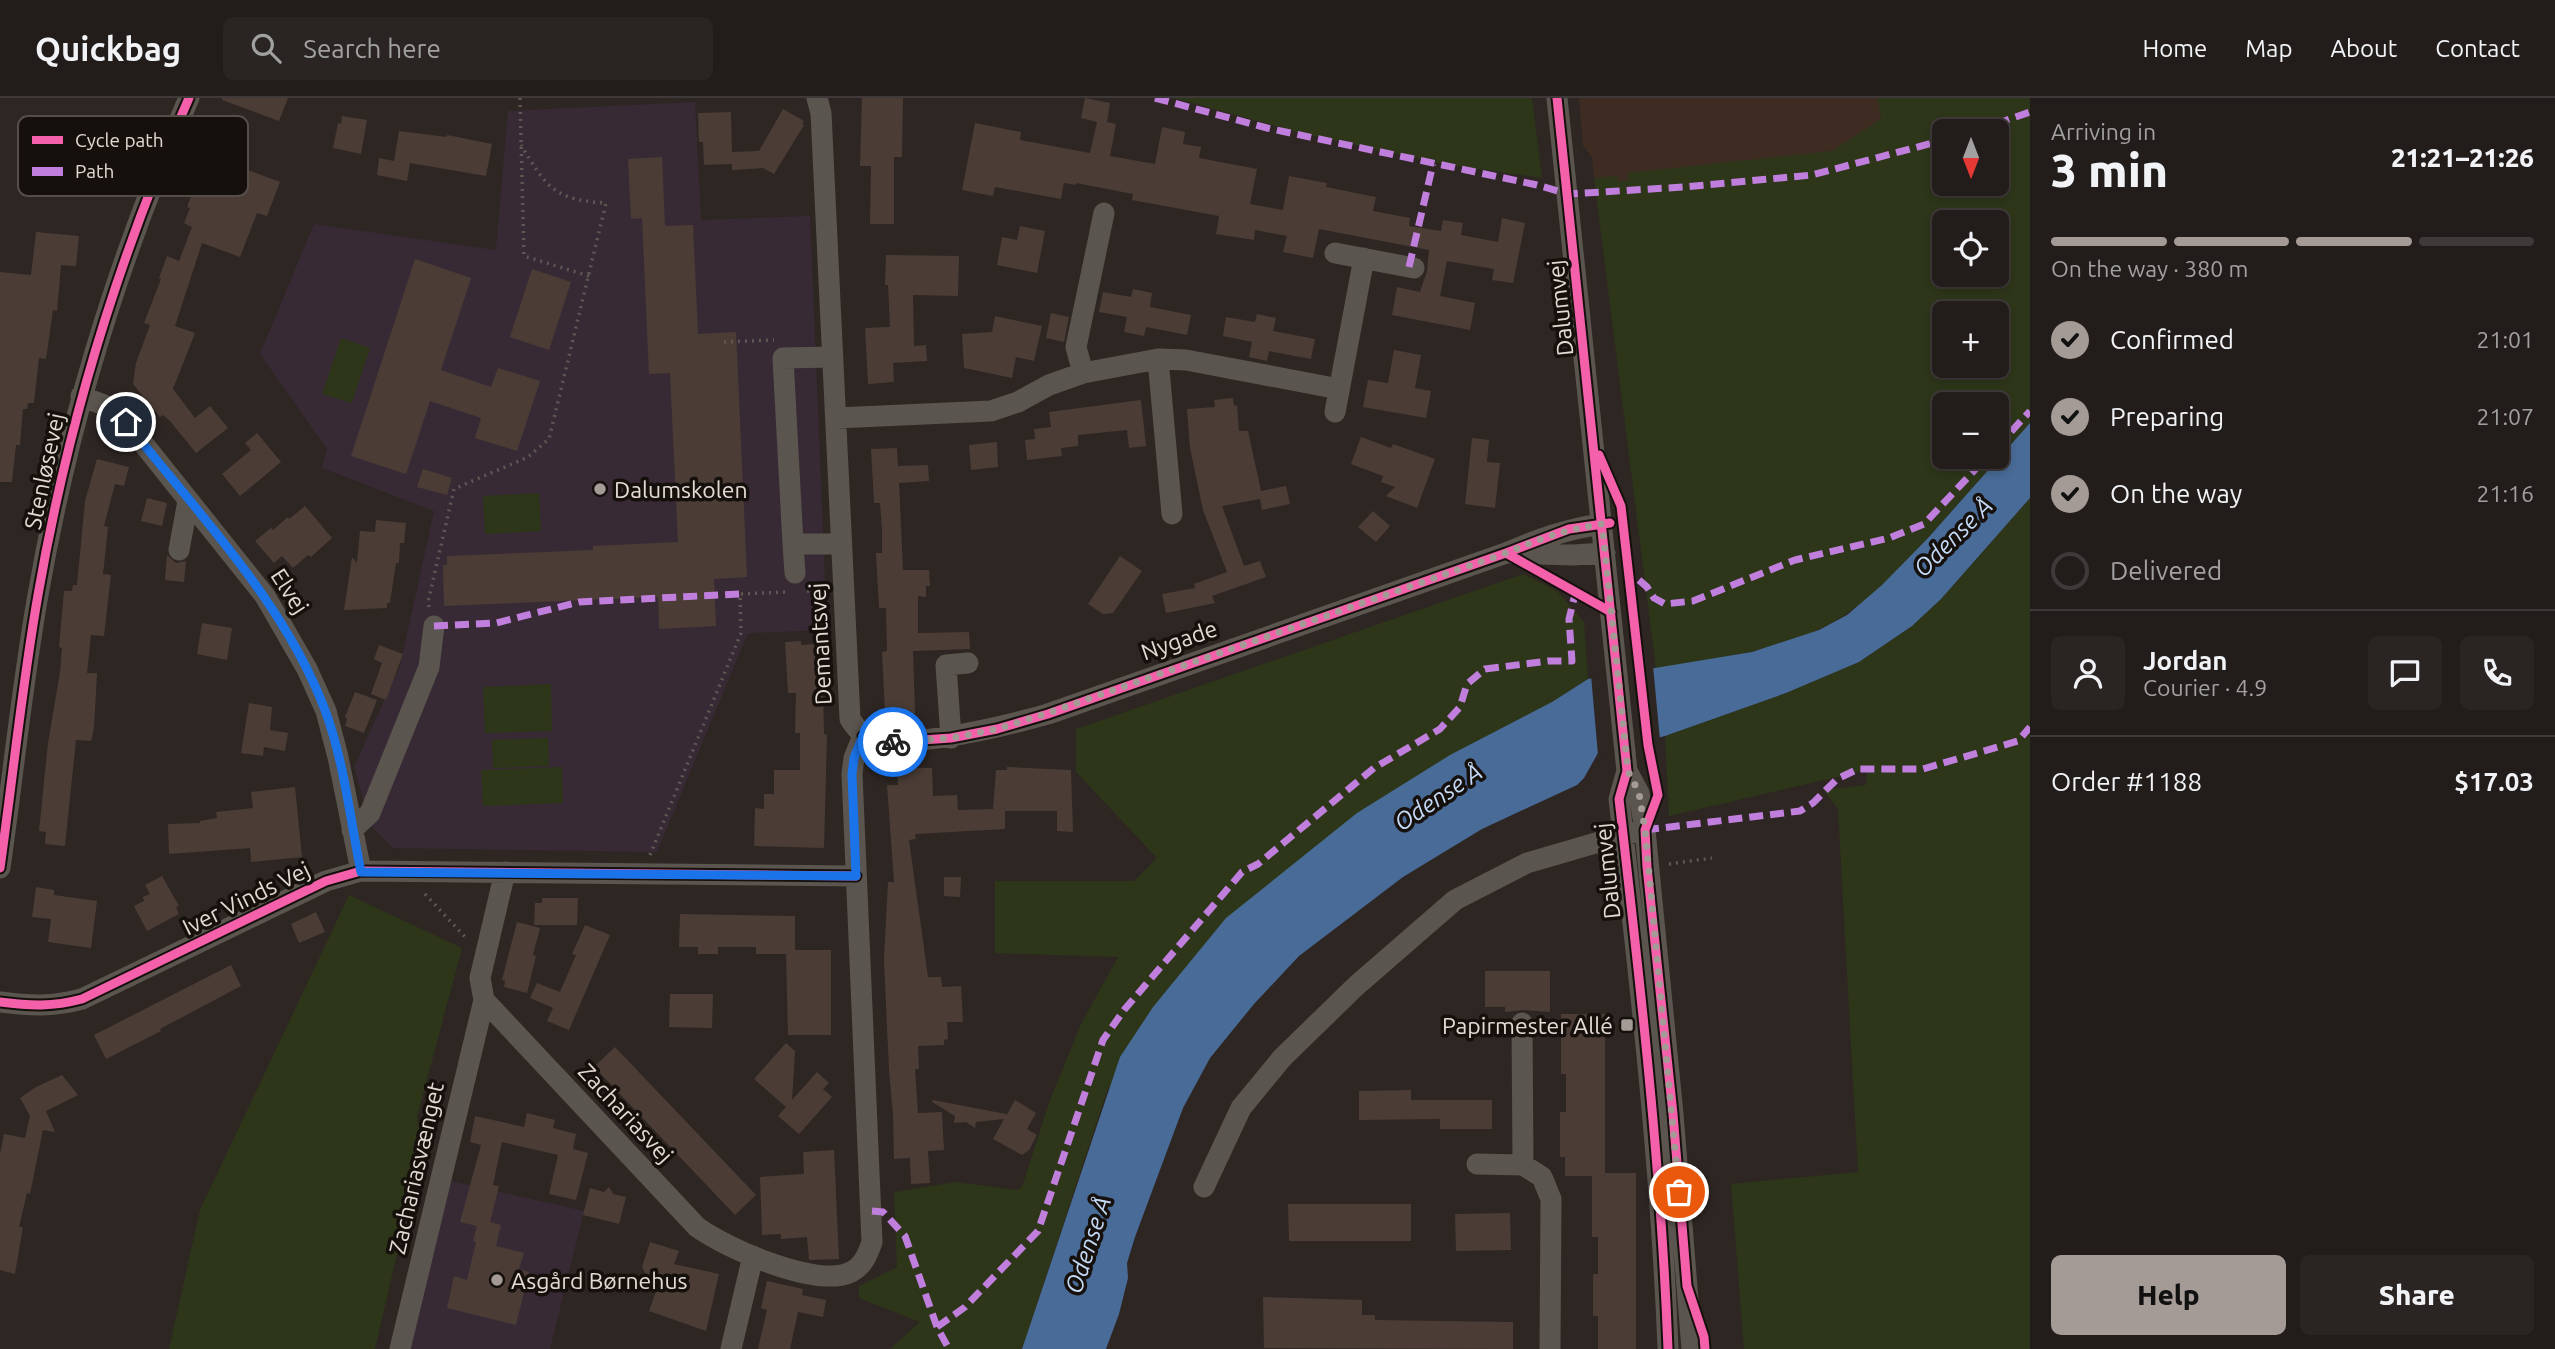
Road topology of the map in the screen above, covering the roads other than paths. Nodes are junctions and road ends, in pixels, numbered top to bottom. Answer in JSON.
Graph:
{"nodes":[{"id":1,"x":189,"y":98,"type":"edge"},
{"id":2,"x":817,"y":98,"type":"edge"},
{"id":3,"x":1557,"y":98,"type":"edge"},
{"id":4,"x":181,"y":116,"type":"edge"},
{"id":5,"x":148,"y":196,"type":"edge"},
{"id":6,"x":1104,"y":213,"type":"dead end"},
{"id":7,"x":1335,"y":253,"type":"dead end"},
{"id":8,"x":1364,"y":258,"type":"junction"},
{"id":9,"x":1415,"y":268,"type":"dead end"},
{"id":10,"x":833,"y":357,"type":"junction"},
{"id":11,"x":1158,"y":359,"type":"junction"},
{"id":12,"x":1083,"y":373,"type":"junction"},
{"id":13,"x":1339,"y":389,"type":"junction"},
{"id":14,"x":81,"y":396,"type":"junction"},
{"id":15,"x":1335,"y":412,"type":"dead end"},
{"id":16,"x":836,"y":418,"type":"junction"},
{"id":17,"x":188,"y":501,"type":"junction"},
{"id":18,"x":1172,"y":514,"type":"dead end"},
{"id":19,"x":1602,"y":524,"type":"junction"},
{"id":20,"x":793,"y":544,"type":"junction"},
{"id":21,"x":841,"y":544,"type":"junction"},
{"id":22,"x":179,"y":550,"type":"dead end"},
{"id":23,"x":1506,"y":553,"type":"junction"},
{"id":24,"x":1605,"y":553,"type":"junction"},
{"id":25,"x":795,"y":573,"type":"dead end"},
{"id":26,"x":434,"y":626,"type":"road end"},
{"id":27,"x":968,"y":663,"type":"dead end"},
{"id":28,"x":863,"y":736,"type":"junction"},
{"id":29,"x":951,"y":738,"type":"junction"},
{"id":30,"x":1628,"y":771,"type":"junction"},
{"id":31,"x":352,"y":830,"type":"junction"},
{"id":32,"x":1645,"y":830,"type":"junction"},
{"id":33,"x":1623,"y":835,"type":"junction"},
{"id":34,"x":0,"y":869,"type":"edge"},
{"id":35,"x":361,"y":872,"type":"junction"},
{"id":36,"x":505,"y":872,"type":"junction"},
{"id":37,"x":856,"y":876,"type":"junction"},
{"id":38,"x":484,"y":1000,"type":"junction"},
{"id":39,"x":0,"y":1002,"type":"edge"},
{"id":40,"x":1522,"y":1023,"type":"dead end"},
{"id":41,"x":1478,"y":1164,"type":"dead end"},
{"id":42,"x":1523,"y":1165,"type":"junction"},
{"id":43,"x":1204,"y":1187,"type":"dead end"},
{"id":44,"x":753,"y":1256,"type":"junction"},
{"id":45,"x":400,"y":1349,"type":"edge"},
{"id":46,"x":731,"y":1349,"type":"edge"},
{"id":47,"x":1550,"y":1349,"type":"edge"},
{"id":48,"x":1668,"y":1349,"type":"edge"},
{"id":49,"x":1692,"y":1349,"type":"edge"}],
"edges":[{"from":1,"to":4,"type":"street","name":"Stenløsevej"},
{"from":2,"to":10,"type":"street","name":"Demantsvej"},
{"from":3,"to":19,"type":"street","name":"Dalumvej"},
{"from":5,"to":14,"type":"street","name":"Stenløsevej"},
{"from":6,"to":12,"type":"street"},
{"from":7,"to":8,"type":"street"},
{"from":8,"to":9,"type":"street"},
{"from":8,"to":13,"type":"street"},
{"from":10,"to":16,"type":"street","name":"Demantsvej"},
{"from":10,"to":20,"type":"street"},
{"from":11,"to":12,"type":"street"},
{"from":11,"to":13,"type":"street"},
{"from":11,"to":18,"type":"street"},
{"from":12,"to":16,"type":"street"},
{"from":13,"to":15,"type":"street"},
{"from":14,"to":17,"type":"street","name":"Elvej"},
{"from":14,"to":34,"type":"street","name":"Stenløsevej"},
{"from":16,"to":21,"type":"street","name":"Demantsvej"},
{"from":17,"to":22,"type":"street"},
{"from":17,"to":31,"type":"street","name":"Elvej"},
{"from":19,"to":23,"type":"street","name":"Nygade"},
{"from":19,"to":24,"type":"street","name":"Dalumvej"},
{"from":20,"to":21,"type":"street"},
{"from":20,"to":25,"type":"street"},
{"from":21,"to":28,"type":"street","name":"Demantsvej"},
{"from":23,"to":24,"type":"street","name":"Nygade"},
{"from":23,"to":29,"type":"street","name":"Nygade"},
{"from":24,"to":30,"type":"street","name":"Dalumvej"},
{"from":26,"to":31,"type":"street"},
{"from":27,"to":29,"type":"street"},
{"from":28,"to":29,"type":"street","name":"Nygade"},
{"from":28,"to":37,"type":"street"},
{"from":30,"to":32,"type":"street","name":"Dalumvej"},
{"from":30,"to":33,"type":"street","name":"Dalumvej"},
{"from":31,"to":35,"type":"street","name":"Elvej"},
{"from":32,"to":33,"type":"street"},
{"from":32,"to":49,"type":"street","name":"Dalumvej"},
{"from":33,"to":43,"type":"street"},
{"from":33,"to":48,"type":"street","name":"Dalumvej"},
{"from":35,"to":36,"type":"street","name":"Iver Vinds Vej"},
{"from":35,"to":39,"type":"street","name":"Iver Vinds Vej"},
{"from":36,"to":37,"type":"street","name":"Iver Vinds Vej"},
{"from":36,"to":38,"type":"street"},
{"from":37,"to":44,"type":"street","name":"Zachariasvej"},
{"from":38,"to":44,"type":"street","name":"Zachariasvej"},
{"from":38,"to":45,"type":"street","name":"Zachariasvænget"},
{"from":40,"to":42,"type":"street"},
{"from":41,"to":42,"type":"street"},
{"from":42,"to":47,"type":"street"},
{"from":44,"to":46,"type":"street"}]}
